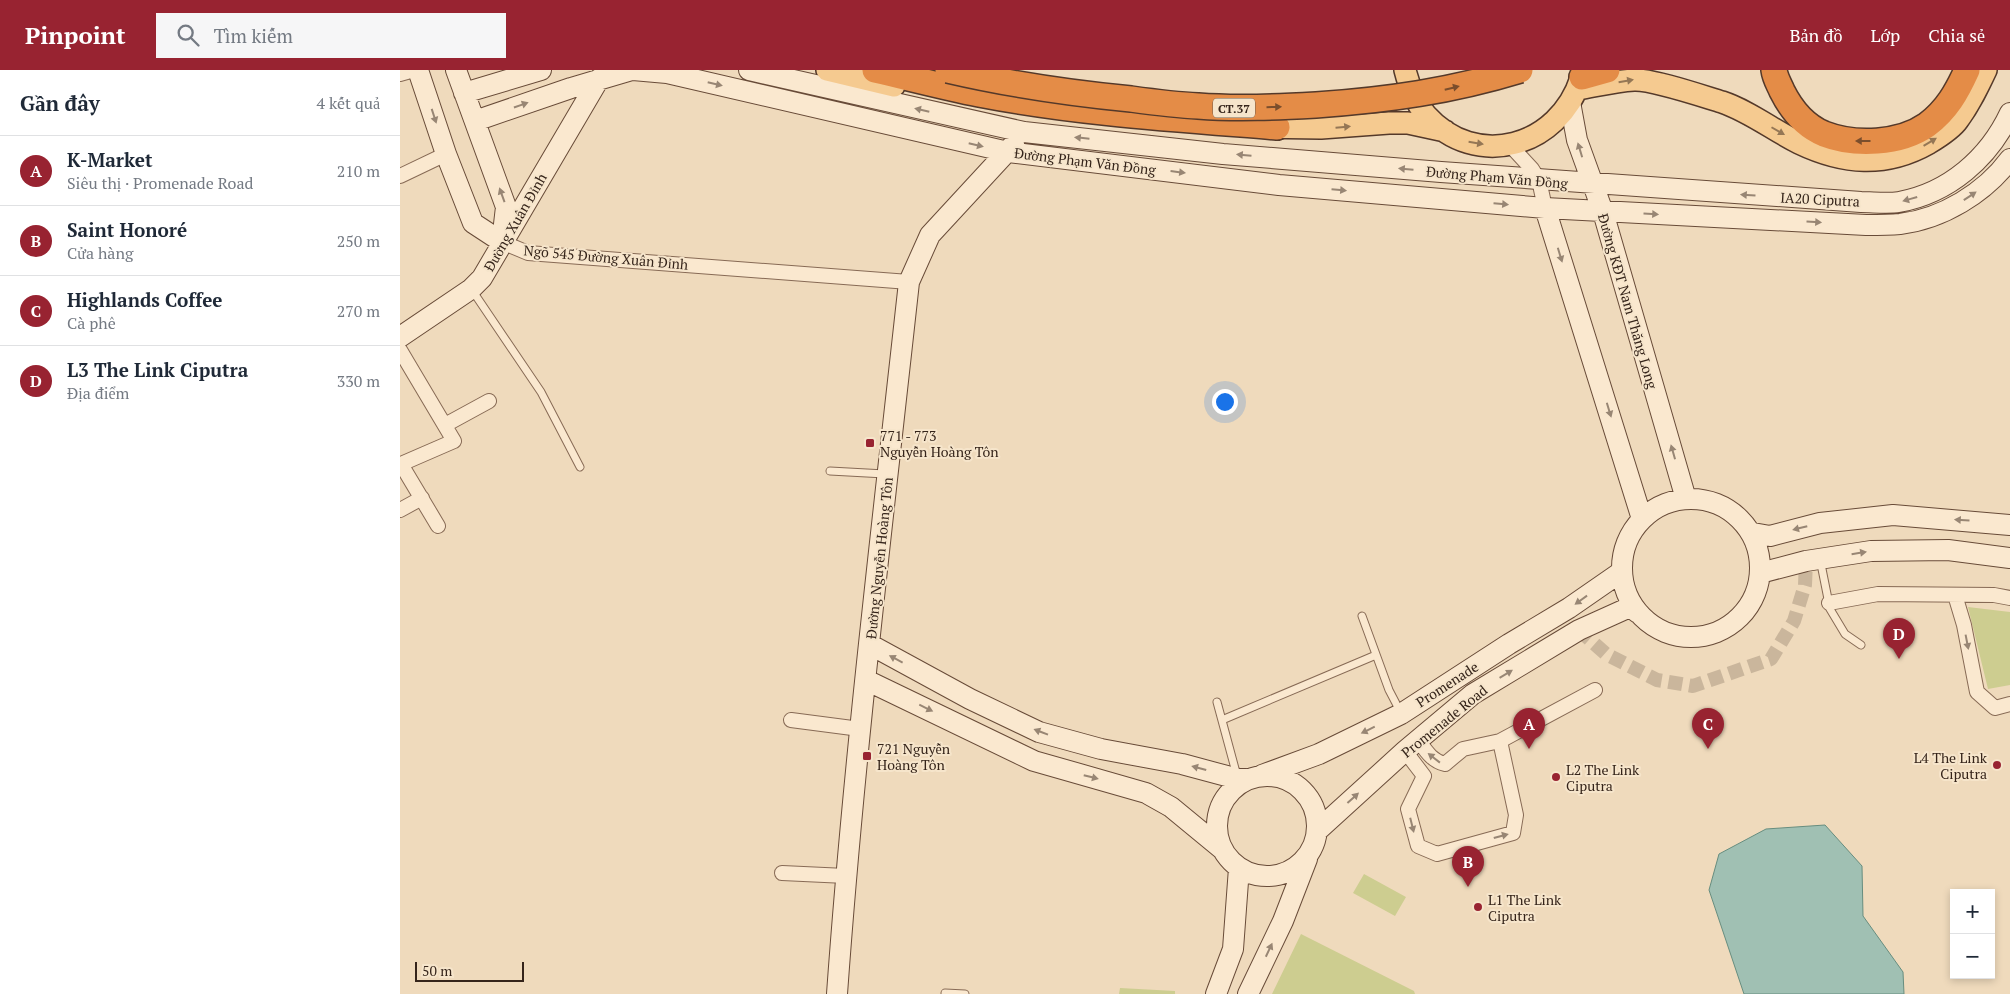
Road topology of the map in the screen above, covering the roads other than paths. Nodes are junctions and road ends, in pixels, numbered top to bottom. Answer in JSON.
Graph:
{"nodes":[{"id":1,"x":416,"y":70,"type":"edge"},
{"id":2,"x":456,"y":70,"type":"edge"},
{"id":3,"x":541,"y":70,"type":"edge"},
{"id":4,"x":633,"y":70,"type":"edge"},
{"id":5,"x":750,"y":70,"type":"edge"},
{"id":6,"x":827,"y":70,"type":"edge"},
{"id":7,"x":926,"y":70,"type":"edge"},
{"id":8,"x":948,"y":70,"type":"edge"},
{"id":9,"x":1405,"y":70,"type":"edge"},
{"id":10,"x":1520,"y":70,"type":"edge"},
{"id":11,"x":1607,"y":70,"type":"edge"},
{"id":12,"x":1774,"y":70,"type":"edge"},
{"id":13,"x":1967,"y":70,"type":"edge"},
{"id":14,"x":1986,"y":70,"type":"edge"},
{"id":15,"x":885,"y":72,"type":"edge"},
{"id":16,"x":400,"y":74,"type":"edge"},
{"id":17,"x":599,"y":79,"type":"junction"},
{"id":18,"x":1578,"y":85,"type":"edge"},
{"id":19,"x":464,"y":93,"type":"junction"},
{"id":20,"x":2010,"y":113,"type":"edge"},
{"id":21,"x":475,"y":122,"type":"junction"},
{"id":22,"x":1277,"y":126,"type":"junction"},
{"id":23,"x":1445,"y":131,"type":"junction"},
{"id":24,"x":1024,"y":132,"type":"junction"},
{"id":25,"x":1510,"y":145,"type":"junction"},
{"id":26,"x":1008,"y":152,"type":"junction"},
{"id":27,"x":446,"y":154,"type":"junction"},
{"id":28,"x":2010,"y":159,"type":"edge"},
{"id":29,"x":400,"y":176,"type":"edge"},
{"id":30,"x":1539,"y":180,"type":"junction"},
{"id":31,"x":1594,"y":184,"type":"junction"},
{"id":32,"x":1545,"y":208,"type":"junction"},
{"id":33,"x":1602,"y":212,"type":"junction"},
{"id":34,"x":502,"y":242,"type":"junction"},
{"id":35,"x":909,"y":282,"type":"junction"},
{"id":36,"x":471,"y":289,"type":"junction"},
{"id":37,"x":400,"y":337,"type":"edge"},
{"id":38,"x":400,"y":350,"type":"edge"},
{"id":39,"x":489,"y":401,"type":"dead end"},
{"id":40,"x":445,"y":425,"type":"junction"},
{"id":41,"x":580,"y":467,"type":"dead end"},
{"id":42,"x":830,"y":471,"type":"dead end"},
{"id":43,"x":888,"y":475,"type":"junction"},
{"id":44,"x":422,"y":498,"type":"junction"},
{"id":45,"x":1686,"y":499,"type":"junction"},
{"id":46,"x":400,"y":510,"type":"edge"},
{"id":47,"x":1642,"y":519,"type":"junction"},
{"id":48,"x":2010,"y":525,"type":"edge"},
{"id":49,"x":438,"y":526,"type":"dead end"},
{"id":50,"x":1753,"y":534,"type":"junction"},
{"id":51,"x":2010,"y":558,"type":"edge"},
{"id":52,"x":1820,"y":559,"type":"junction"},
{"id":53,"x":1621,"y":572,"type":"junction"},
{"id":54,"x":1760,"y":573,"type":"junction"},
{"id":55,"x":1955,"y":595,"type":"junction"},
{"id":56,"x":2010,"y":598,"type":"edge"},
{"id":57,"x":1829,"y":603,"type":"junction"},
{"id":58,"x":1638,"y":613,"type":"junction"},
{"id":59,"x":1362,"y":616,"type":"dead end"},
{"id":60,"x":869,"y":644,"type":"junction"},
{"id":61,"x":1861,"y":645,"type":"dead end"},
{"id":62,"x":1376,"y":655,"type":"junction"},
{"id":63,"x":866,"y":680,"type":"junction"},
{"id":64,"x":1595,"y":690,"type":"dead end"},
{"id":65,"x":1217,"y":702,"type":"dead end"},
{"id":66,"x":2010,"y":704,"type":"edge"},
{"id":67,"x":1402,"y":714,"type":"junction"},
{"id":68,"x":791,"y":720,"type":"dead end"},
{"id":69,"x":1222,"y":720,"type":"junction"},
{"id":70,"x":860,"y":729,"type":"junction"},
{"id":71,"x":1500,"y":741,"type":"junction"},
{"id":72,"x":1412,"y":746,"type":"junction"},
{"id":73,"x":1249,"y":778,"type":"junction"},
{"id":74,"x":1317,"y":831,"type":"junction"},
{"id":75,"x":1222,"y":849,"type":"junction"},
{"id":76,"x":1309,"y":853,"type":"junction"},
{"id":77,"x":1239,"y":868,"type":"junction"},
{"id":78,"x":782,"y":873,"type":"dead end"},
{"id":79,"x":846,"y":876,"type":"junction"},
{"id":80,"x":945,"y":993,"type":"edge"},
{"id":81,"x":837,"y":994,"type":"edge"},
{"id":82,"x":965,"y":994,"type":"edge"},
{"id":83,"x":1216,"y":994,"type":"edge"},
{"id":84,"x":1248,"y":994,"type":"edge"}],
"edges":[{"from":1,"to":16,"type":"street"},
{"from":1,"to":27,"type":"street","name":"Ngõ 545 Đường Xuân Đỉnh","one_way":true},
{"from":2,"to":19,"type":"street"},
{"from":3,"to":19,"type":"street"},
{"from":4,"to":17,"type":"street","name":"Đường Phạm Văn Đồng"},
{"from":4,"to":26,"type":"street","name":"Đường Phạm Văn Đồng","one_way":true},
{"from":24,"to":5,"type":"street","name":"Đường Phạm Văn Đồng","one_way":true},
{"from":6,"to":22,"type":"main road"},
{"from":7,"to":22,"type":"main road"},
{"from":8,"to":10,"type":"highway","number":"CT.37","one_way":true,"bridge":true},
{"from":9,"to":23,"type":"main road"},
{"from":11,"to":18,"type":"highway"},
{"from":13,"to":12,"type":"highway","one_way":true},
{"from":18,"to":14,"type":"main road","one_way":true},
{"from":15,"to":22,"type":"highway"},
{"from":21,"to":17,"type":"street","name":"Đường Phạm Văn Đồng","one_way":true},
{"from":17,"to":34,"type":"street","name":"Đường Xuân Đỉnh"},
{"from":18,"to":25,"type":"main road"},
{"from":31,"to":18,"type":"street","name":"Đường KĐT Nam Thăng Long","one_way":true},
{"from":19,"to":21,"type":"street"},
{"from":20,"to":31,"type":"street","name":"IA20 Ciputra","one_way":true},
{"from":34,"to":21,"type":"street","one_way":true},
{"from":22,"to":23,"type":"main road","one_way":true},
{"from":23,"to":25,"type":"main road","one_way":true},
{"from":24,"to":26,"type":"street","name":"Đường Nguyễn Hoàng Tôn"},
{"from":30,"to":24,"type":"street","name":"Đường Phạm Văn Đồng","one_way":true},
{"from":25,"to":30,"type":"street"},
{"from":26,"to":32,"type":"street","name":"Đường Phạm Văn Đồng","one_way":true},
{"from":26,"to":35,"type":"street","name":"Đường Nguyễn Hoàng Tôn"},
{"from":27,"to":29,"type":"street"},
{"from":27,"to":34,"type":"street","name":"Ngõ 545 Đường Xuân Đỉnh"},
{"from":33,"to":28,"type":"street","name":"IA20 Ciputra","one_way":true},
{"from":30,"to":31,"type":"street","name":"Đường Phạm Văn Đồng"},
{"from":30,"to":32,"type":"street"},
{"from":31,"to":33,"type":"street","name":"Đường KĐT Nam Thăng Long"},
{"from":32,"to":33,"type":"street","name":"Đường Phạm Văn Đồng"},
{"from":32,"to":47,"type":"street","one_way":true},
{"from":45,"to":33,"type":"street","name":"Đường KĐT Nam Thăng Long","one_way":true},
{"from":34,"to":35,"type":"street","name":"Ngõ 545 Đường Xuân Đỉnh"},
{"from":34,"to":36,"type":"street","name":"Đường Xuân Đỉnh"},
{"from":35,"to":43,"type":"street","name":"Đường Nguyễn Hoàng Tôn"},
{"from":36,"to":37,"type":"street","name":"Đường Xuân Đỉnh"},
{"from":36,"to":41,"type":"lane"},
{"from":38,"to":40,"type":"street"},
{"from":39,"to":40,"type":"street"},
{"from":40,"to":44,"type":"street"},
{"from":42,"to":43,"type":"lane"},
{"from":43,"to":60,"type":"street","name":"Đường Nguyễn Hoàng Tôn"},
{"from":44,"to":46,"type":"street"},
{"from":44,"to":49,"type":"street"},
{"from":45,"to":47,"type":"street"},
{"from":45,"to":50,"type":"street"},
{"from":47,"to":53,"type":"street"},
{"from":48,"to":50,"type":"street","one_way":true},
{"from":50,"to":54,"type":"street"},
{"from":52,"to":51,"type":"street","one_way":true},
{"from":52,"to":54,"type":"street"},
{"from":52,"to":57,"type":"lane"},
{"from":53,"to":58,"type":"street"},
{"from":53,"to":67,"type":"street","name":"Promenade","one_way":true},
{"from":54,"to":58,"type":"street"},
{"from":55,"to":56,"type":"street"},
{"from":55,"to":57,"type":"street"},
{"from":55,"to":66,"type":"street","one_way":true},
{"from":57,"to":61,"type":"lane"},
{"from":72,"to":58,"type":"street","name":"Promenade Road","one_way":true},
{"from":59,"to":62,"type":"lane"},
{"from":60,"to":63,"type":"street","name":"Đường Nguyễn Hoàng Tôn"},
{"from":73,"to":60,"type":"street","one_way":true},
{"from":62,"to":67,"type":"lane"},
{"from":62,"to":69,"type":"lane"},
{"from":63,"to":70,"type":"street","name":"Đường Nguyễn Hoàng Tôn"},
{"from":63,"to":75,"type":"street","one_way":true},
{"from":64,"to":71,"type":"street"},
{"from":65,"to":69,"type":"lane"},
{"from":67,"to":73,"type":"street","name":"Promenade","one_way":true},
{"from":68,"to":70,"type":"street"},
{"from":69,"to":73,"type":"lane"},
{"from":70,"to":79,"type":"street","name":"Đường Nguyễn Hoàng Tôn"},
{"from":71,"to":72,"type":"street","one_way":true},
{"from":72,"to":71,"type":"street","one_way":true},
{"from":74,"to":72,"type":"street","name":"Promenade Road","one_way":true},
{"from":73,"to":74,"type":"street"},
{"from":73,"to":75,"type":"street"},
{"from":74,"to":76,"type":"street"},
{"from":75,"to":77,"type":"street"},
{"from":76,"to":77,"type":"street"},
{"from":84,"to":76,"type":"street","one_way":true},
{"from":77,"to":83,"type":"street"},
{"from":78,"to":79,"type":"street"},
{"from":79,"to":81,"type":"street","name":"Đường Nguyễn Hoàng Tôn"},
{"from":80,"to":82,"type":"lane"}]}
